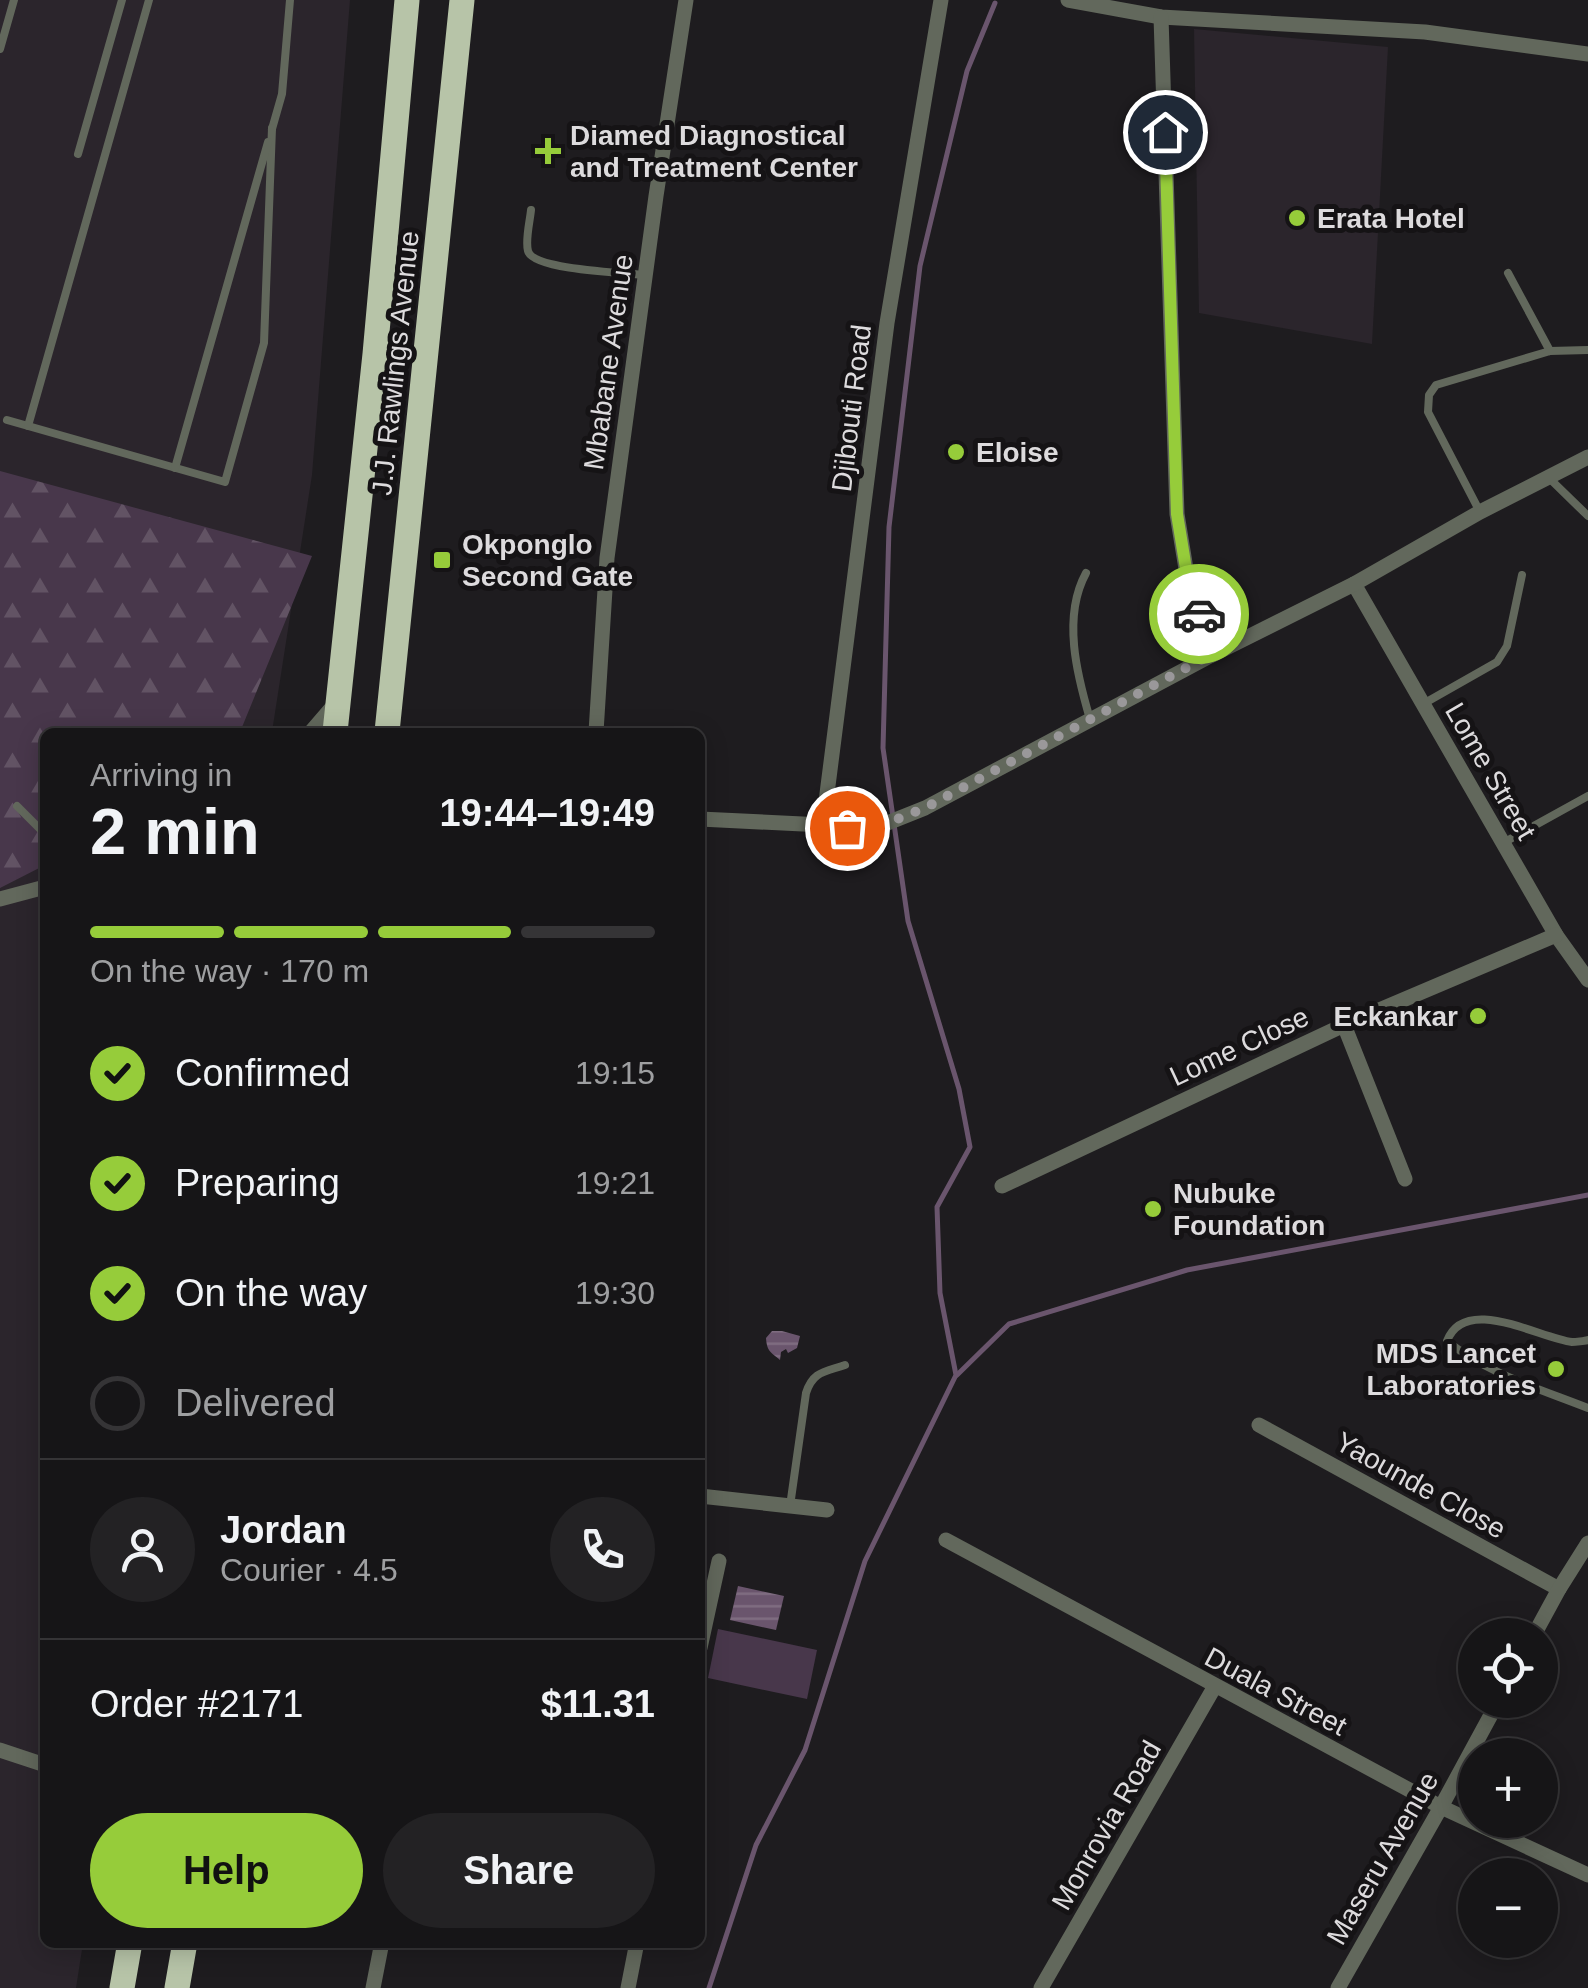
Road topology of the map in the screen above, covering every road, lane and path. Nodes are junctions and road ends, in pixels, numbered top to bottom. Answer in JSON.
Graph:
{"nodes":[{"id":1,"x":14,"y":0,"type":"edge"},
{"id":2,"x":122,"y":0,"type":"edge"},
{"id":3,"x":149,"y":0,"type":"edge"},
{"id":4,"x":290,"y":0,"type":"edge"},
{"id":5,"x":407,"y":0,"type":"edge"},
{"id":6,"x":462,"y":0,"type":"edge"},
{"id":7,"x":686,"y":0,"type":"edge"},
{"id":8,"x":941,"y":0,"type":"edge"},
{"id":9,"x":1068,"y":0,"type":"edge"},
{"id":10,"x":1162,"y":17,"type":"junction"},
{"id":11,"x":0,"y":49,"type":"edge"},
{"id":12,"x":1588,"y":54,"type":"edge"},
{"id":13,"x":272,"y":128,"type":"junction"},
{"id":14,"x":78,"y":154,"type":"dead end"},
{"id":15,"x":531,"y":210,"type":"dead end"},
{"id":16,"x":1508,"y":272,"type":"dead end"},
{"id":17,"x":645,"y":275,"type":"junction"},
{"id":18,"x":1588,"y":350,"type":"edge"},
{"id":19,"x":1550,"y":351,"type":"junction"},
{"id":20,"x":7,"y":420,"type":"dead end"},
{"id":21,"x":28,"y":426,"type":"junction"},
{"id":22,"x":1588,"y":457,"type":"edge"},
{"id":23,"x":175,"y":468,"type":"junction"},
{"id":24,"x":1549,"y":478,"type":"junction"},
{"id":25,"x":1480,"y":512,"type":"junction"},
{"id":26,"x":1588,"y":516,"type":"edge"},
{"id":27,"x":1086,"y":574,"type":"dead end"},
{"id":28,"x":1522,"y":575,"type":"dead end"},
{"id":29,"x":1354,"y":584,"type":"junction"},
{"id":30,"x":1212,"y":654,"type":"junction"},
{"id":31,"x":339,"y":700,"type":"junction"},
{"id":32,"x":1423,"y":704,"type":"junction"},
{"id":33,"x":1090,"y":719,"type":"junction"},
{"id":34,"x":314,"y":728,"type":"edge"},
{"id":35,"x":336,"y":728,"type":"edge"},
{"id":36,"x":386,"y":728,"type":"edge"},
{"id":37,"x":596,"y":728,"type":"edge"},
{"id":38,"x":1588,"y":796,"type":"edge"},
{"id":39,"x":17,"y":806,"type":"dead end"},
{"id":40,"x":705,"y":819,"type":"edge"},
{"id":41,"x":823,"y":825,"type":"junction"},
{"id":42,"x":40,"y":829,"type":"edge"},
{"id":43,"x":1503,"y":843,"type":"junction"},
{"id":44,"x":40,"y":887,"type":"edge"},
{"id":45,"x":0,"y":899,"type":"edge"},
{"id":46,"x":1556,"y":935,"type":"junction"},
{"id":47,"x":1588,"y":980,"type":"edge"},
{"id":48,"x":1344,"y":1024,"type":"junction"},
{"id":49,"x":1405,"y":1179,"type":"dead end"},
{"id":50,"x":1002,"y":1186,"type":"dead end"},
{"id":51,"x":1588,"y":1340,"type":"edge"},
{"id":52,"x":845,"y":1366,"type":"dead end"},
{"id":53,"x":1588,"y":1408,"type":"edge"},
{"id":54,"x":1258,"y":1425,"type":"dead end"},
{"id":55,"x":705,"y":1497,"type":"edge"},
{"id":56,"x":790,"y":1506,"type":"junction"},
{"id":57,"x":827,"y":1510,"type":"dead end"},
{"id":58,"x":946,"y":1540,"type":"dead end"},
{"id":59,"x":1588,"y":1543,"type":"edge"},
{"id":60,"x":719,"y":1561,"type":"dead end"},
{"id":61,"x":1558,"y":1589,"type":"junction"},
{"id":62,"x":1543,"y":1618,"type":"edge"},
{"id":63,"x":705,"y":1625,"type":"edge"},
{"id":64,"x":1214,"y":1686,"type":"junction"},
{"id":65,"x":1489,"y":1718,"type":"edge"},
{"id":66,"x":0,"y":1750,"type":"edge"},
{"id":67,"x":40,"y":1763,"type":"edge"},
{"id":68,"x":1442,"y":1807,"type":"junction"},
{"id":69,"x":1588,"y":1875,"type":"edge"},
{"id":70,"x":129,"y":1948,"type":"edge"},
{"id":71,"x":184,"y":1948,"type":"edge"},
{"id":72,"x":381,"y":1948,"type":"edge"},
{"id":73,"x":636,"y":1948,"type":"edge"},
{"id":74,"x":122,"y":1988,"type":"edge"},
{"id":75,"x":176,"y":1988,"type":"edge"},
{"id":76,"x":373,"y":1988,"type":"edge"},
{"id":77,"x":628,"y":1988,"type":"edge"},
{"id":78,"x":1041,"y":1988,"type":"edge"},
{"id":79,"x":1338,"y":1988,"type":"edge"}],
"edges":[{"from":1,"to":11,"type":"lane"},
{"from":2,"to":14,"type":"lane"},
{"from":3,"to":21,"type":"lane"},
{"from":4,"to":13,"type":"lane"},
{"from":5,"to":31,"type":"highway","name":"J.J. Rawlings Avenue"},
{"from":6,"to":36,"type":"highway","name":"J.J. Rawlings Avenue"},
{"from":7,"to":17,"type":"street","name":"Mbabane Avenue"},
{"from":8,"to":41,"type":"street","name":"Djibouti Road"},
{"from":9,"to":10,"type":"street"},
{"from":10,"to":12,"type":"street"},
{"from":10,"to":30,"type":"street"},
{"from":13,"to":23,"type":"lane"},
{"from":13,"to":23,"type":"lane"},
{"from":15,"to":17,"type":"lane"},
{"from":16,"to":19,"type":"lane"},
{"from":17,"to":37,"type":"street","name":"Mbabane Avenue"},
{"from":18,"to":19,"type":"lane"},
{"from":19,"to":25,"type":"lane"},
{"from":20,"to":21,"type":"lane"},
{"from":21,"to":23,"type":"lane"},
{"from":22,"to":24,"type":"street"},
{"from":24,"to":25,"type":"street"},
{"from":24,"to":26,"type":"lane"},
{"from":25,"to":29,"type":"street"},
{"from":27,"to":33,"type":"lane"},
{"from":28,"to":32,"type":"lane"},
{"from":29,"to":30,"type":"street"},
{"from":29,"to":32,"type":"street","name":"Lome Street"},
{"from":30,"to":33,"type":"street"},
{"from":31,"to":34,"type":"street"},
{"from":31,"to":35,"type":"highway","name":"J.J. Rawlings Avenue"},
{"from":32,"to":43,"type":"street","name":"Lome Street"},
{"from":33,"to":41,"type":"street"},
{"from":38,"to":43,"type":"lane"},
{"from":39,"to":42,"type":"lane"},
{"from":40,"to":41,"type":"street"},
{"from":43,"to":46,"type":"street","name":"Lome Street"},
{"from":44,"to":45,"type":"street"},
{"from":46,"to":47,"type":"street","name":"Lome Street"},
{"from":46,"to":48,"type":"street","name":"Lome Close"},
{"from":48,"to":49,"type":"street"},
{"from":48,"to":50,"type":"street","name":"Lome Close"},
{"from":51,"to":53,"type":"lane"},
{"from":52,"to":56,"type":"lane"},
{"from":54,"to":61,"type":"street","name":"Yaounde Close"},
{"from":55,"to":56,"type":"street"},
{"from":56,"to":57,"type":"street"},
{"from":58,"to":64,"type":"street","name":"Duala Street"},
{"from":59,"to":61,"type":"street"},
{"from":60,"to":63,"type":"street"},
{"from":61,"to":62,"type":"street"},
{"from":64,"to":68,"type":"street","name":"Duala Street"},
{"from":64,"to":78,"type":"street","name":"Monrovia Road"},
{"from":65,"to":68,"type":"street","name":"Maseru Avenue"},
{"from":66,"to":67,"type":"street"},
{"from":68,"to":69,"type":"street","name":"Duala Street"},
{"from":68,"to":79,"type":"street","name":"Maseru Avenue"},
{"from":70,"to":74,"type":"highway"},
{"from":71,"to":75,"type":"highway"},
{"from":72,"to":76,"type":"street"},
{"from":73,"to":77,"type":"street"}]}
